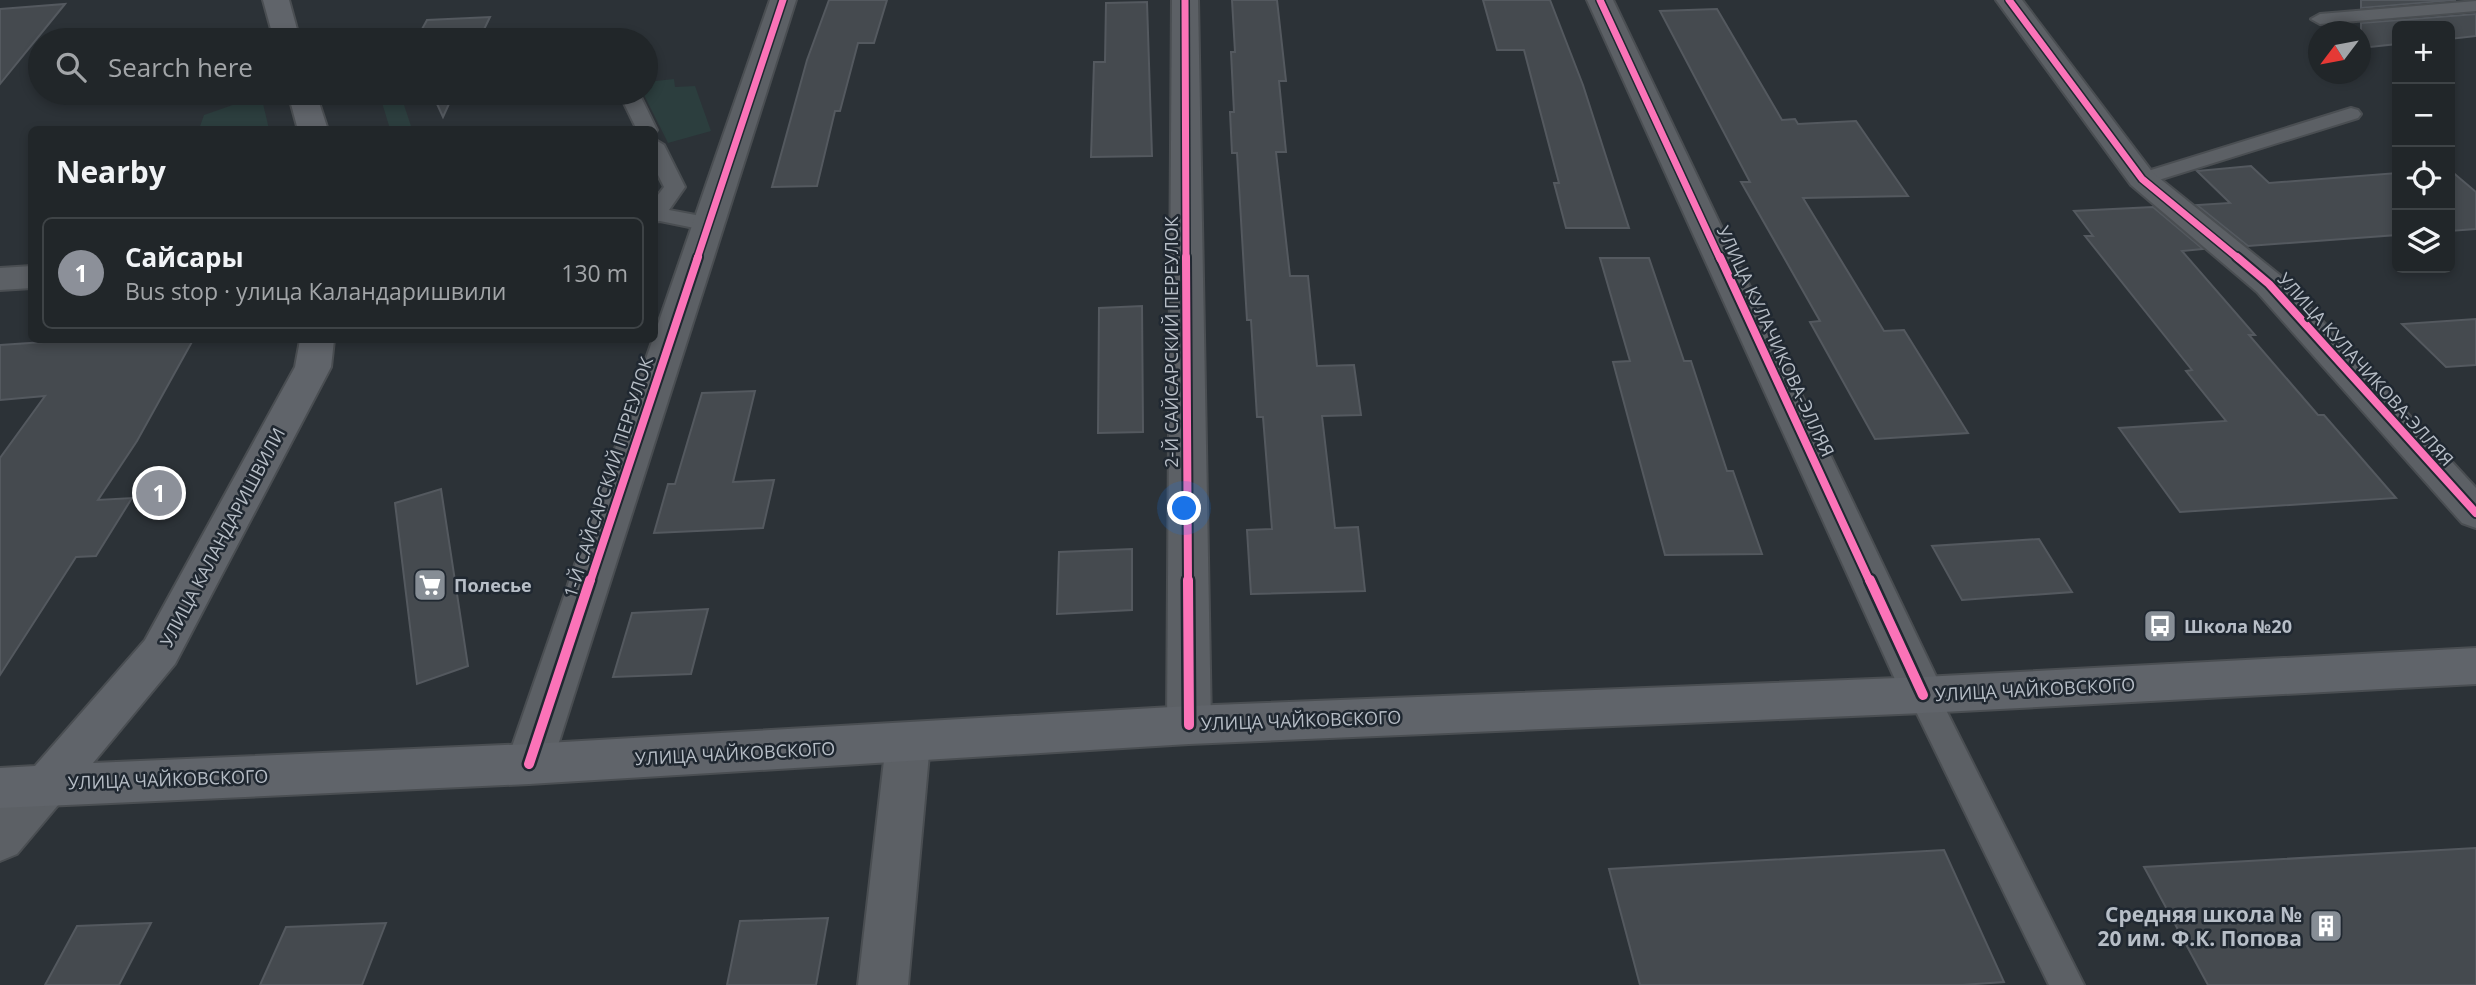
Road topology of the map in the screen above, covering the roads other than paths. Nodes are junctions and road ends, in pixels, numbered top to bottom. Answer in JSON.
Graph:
{"nodes":[{"id":1,"x":276,"y":0,"type":"edge"},
{"id":2,"x":783,"y":0,"type":"edge"},
{"id":3,"x":1185,"y":0,"type":"edge"},
{"id":4,"x":1600,"y":0,"type":"edge"},
{"id":5,"x":2009,"y":0,"type":"edge"},
{"id":6,"x":2476,"y":6,"type":"edge"},
{"id":7,"x":2320,"y":19,"type":"dead end"},
{"id":8,"x":284,"y":28,"type":"edge"},
{"id":9,"x":306,"y":105,"type":"edge"},
{"id":10,"x":635,"y":105,"type":"edge"},
{"id":11,"x":2351,"y":114,"type":"dead end"},
{"id":12,"x":312,"y":126,"type":"edge"},
{"id":13,"x":645,"y":126,"type":"edge"},
{"id":14,"x":658,"y":153,"type":"edge"},
{"id":15,"x":2141,"y":179,"type":"junction"},
{"id":16,"x":658,"y":212,"type":"edge"},
{"id":17,"x":658,"y":215,"type":"edge"},
{"id":18,"x":709,"y":224,"type":"junction"},
{"id":19,"x":28,"y":277,"type":"edge"},
{"id":20,"x":0,"y":279,"type":"edge"},
{"id":21,"x":317,"y":343,"type":"edge"},
{"id":22,"x":2476,"y":513,"type":"edge"},
{"id":23,"x":2476,"y":666,"type":"edge"},
{"id":24,"x":1923,"y":695,"type":"junction"},
{"id":25,"x":1189,"y":725,"type":"junction"},
{"id":26,"x":908,"y":743,"type":"junction"},
{"id":27,"x":529,"y":764,"type":"junction"},
{"id":28,"x":48,"y":784,"type":"junction"},
{"id":29,"x":0,"y":788,"type":"edge"},
{"id":30,"x":0,"y":839,"type":"edge"},
{"id":31,"x":883,"y":985,"type":"edge"},
{"id":32,"x":2067,"y":985,"type":"edge"}],
"edges":[{"from":1,"to":8,"type":"main road"},
{"from":2,"to":18,"type":"street","name":"1-Й САЙСАРСКИЙ ПЕРЕУЛОК"},
{"from":3,"to":25,"type":"street","name":"2-Й САЙСАРСКИЙ ПЕРЕУЛОК"},
{"from":4,"to":24,"type":"street","name":"УЛИЦА КУЛАЧИКОВА-ЭЛЛЯЯ"},
{"from":5,"to":15,"type":"street","name":"УЛИЦА КУЛАЧИКОВА-ЭЛЛЯЯ"},
{"from":6,"to":7,"type":"lane"},
{"from":9,"to":12,"type":"main road"},
{"from":10,"to":13,"type":"lane"},
{"from":11,"to":15,"type":"lane"},
{"from":14,"to":16,"type":"lane"},
{"from":15,"to":22,"type":"street","name":"УЛИЦА КУЛАЧИКОВА-ЭЛЛЯЯ"},
{"from":17,"to":18,"type":"lane"},
{"from":18,"to":27,"type":"street","name":"1-Й САЙСАРСКИЙ ПЕРЕУЛОК"},
{"from":19,"to":20,"type":"street"},
{"from":21,"to":28,"type":"main road","name":"УЛИЦА КАЛАНДАРИШВИЛИ"},
{"from":23,"to":24,"type":"main road","name":"УЛИЦА ЧАЙКОВСКОГО"},
{"from":24,"to":25,"type":"main road","name":"УЛИЦА ЧАЙКОВСКОГО"},
{"from":24,"to":32,"type":"lane"},
{"from":25,"to":26,"type":"main road","name":"УЛИЦА ЧАЙКОВСКОГО"},
{"from":26,"to":27,"type":"main road","name":"УЛИЦА ЧАЙКОВСКОГО"},
{"from":26,"to":31,"type":"street"},
{"from":27,"to":28,"type":"main road","name":"УЛИЦА ЧАЙКОВСКОГО"},
{"from":28,"to":29,"type":"main road","name":"УЛИЦА ЧАЙКОВСКОГО"},
{"from":28,"to":30,"type":"street"}]}
